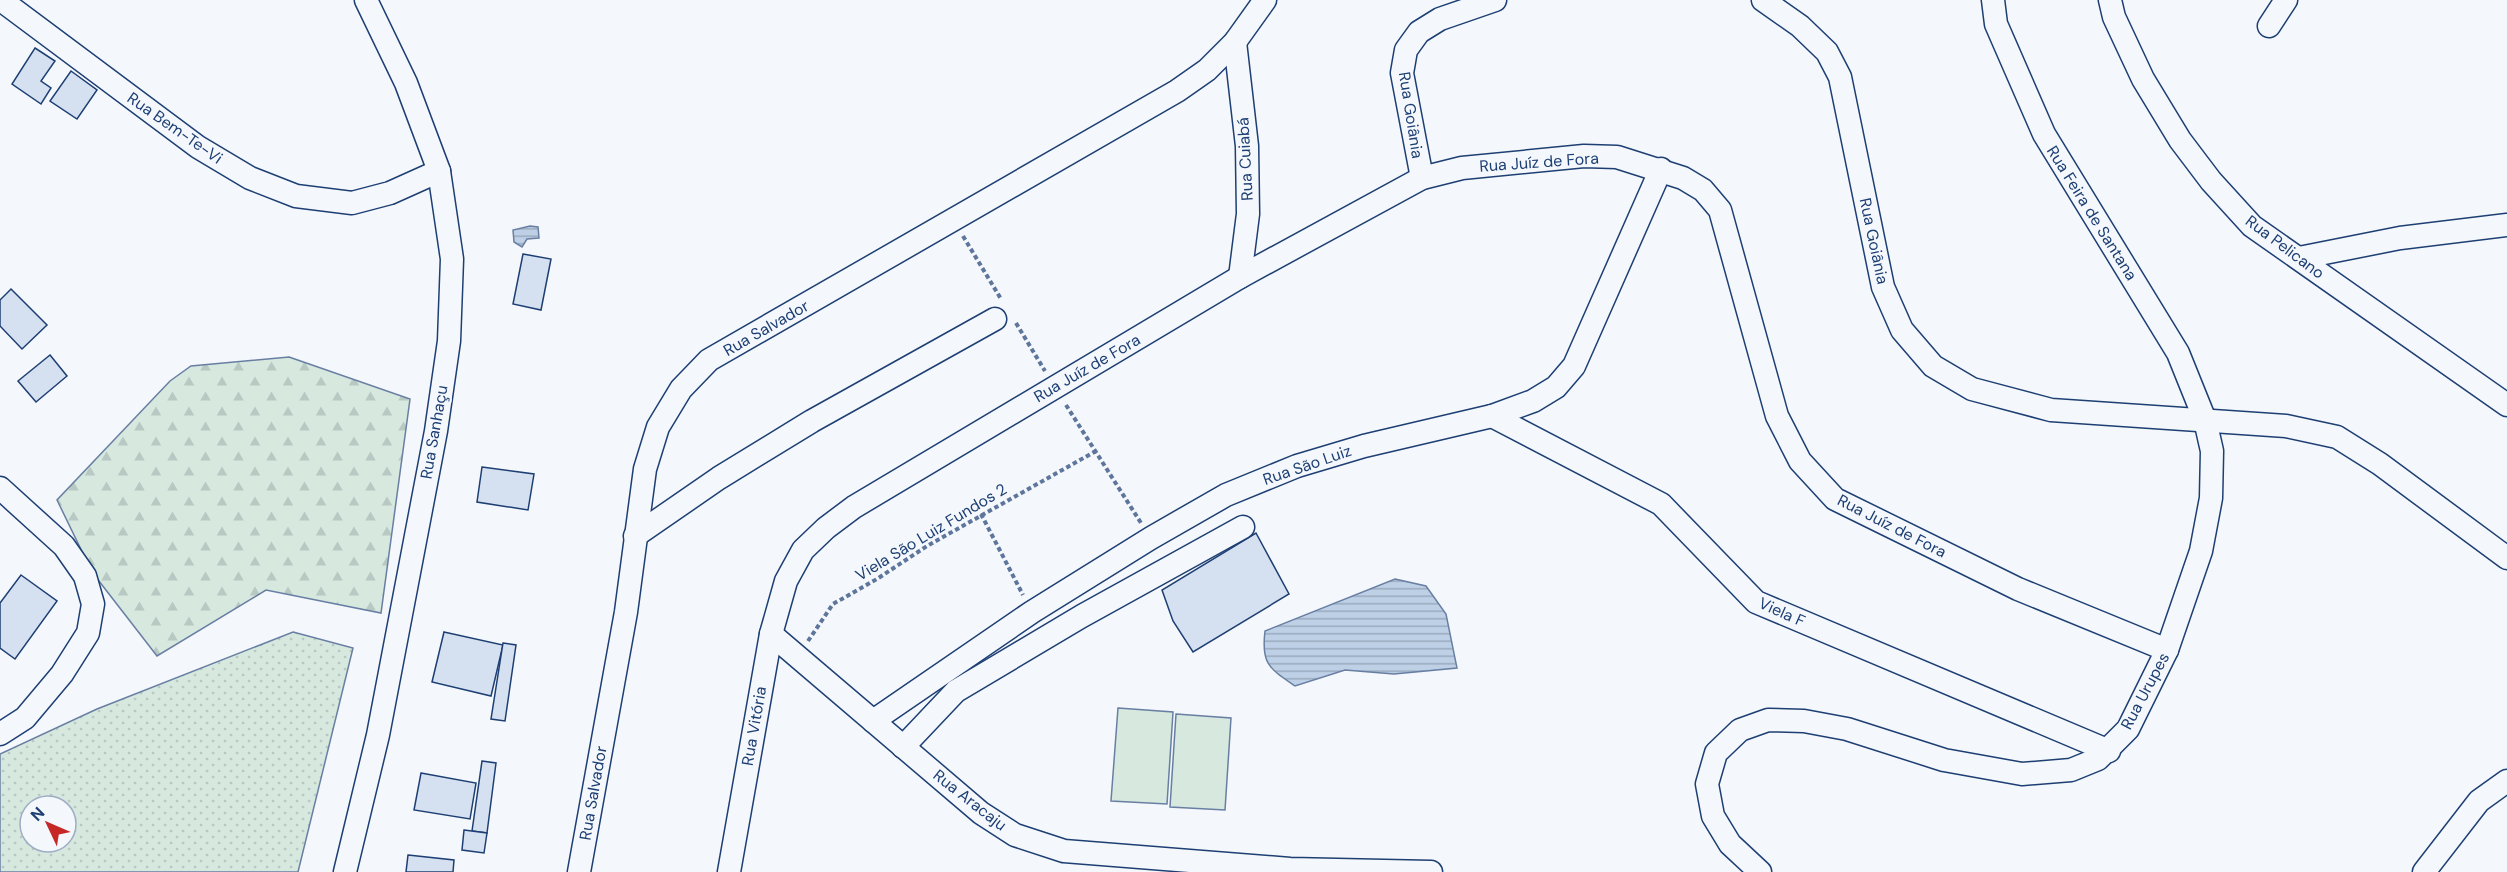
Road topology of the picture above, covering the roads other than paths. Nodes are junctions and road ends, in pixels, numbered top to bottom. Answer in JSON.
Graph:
{"nodes":[{"id":1,"x":1,"y":0,"type":"edge"},
{"id":2,"x":366,"y":0,"type":"edge"},
{"id":3,"x":1265,"y":0,"type":"edge"},
{"id":4,"x":1495,"y":0,"type":"edge"},
{"id":5,"x":1763,"y":0,"type":"edge"},
{"id":6,"x":1993,"y":0,"type":"edge"},
{"id":7,"x":2110,"y":0,"type":"edge"},
{"id":8,"x":2286,"y":0,"type":"edge"},
{"id":9,"x":2269,"y":26,"type":"dead end"},
{"id":10,"x":1235,"y":42,"type":"junction"},
{"id":11,"x":1661,"y":169,"type":"junction"},
{"id":12,"x":439,"y":171,"type":"junction"},
{"id":13,"x":1422,"y":178,"type":"junction"},
{"id":14,"x":2507,"y":225,"type":"edge"},
{"id":15,"x":2299,"y":258,"type":"junction"},
{"id":16,"x":1240,"y":277,"type":"junction"},
{"id":17,"x":995,"y":319,"type":"dead end"},
{"id":18,"x":2507,"y":405,"type":"edge"},
{"id":19,"x":1492,"y":416,"type":"junction"},
{"id":20,"x":2205,"y":420,"type":"junction"},
{"id":21,"x":0,"y":488,"type":"edge"},
{"id":22,"x":1243,"y":527,"type":"dead end"},
{"id":23,"x":635,"y":536,"type":"junction"},
{"id":24,"x":2507,"y":558,"type":"edge"},
{"id":25,"x":786,"y":581,"type":"joint"},
{"id":26,"x":771,"y":634,"type":"junction"},
{"id":27,"x":2167,"y":650,"type":"junction"},
{"id":28,"x":873,"y":721,"type":"junction"},
{"id":29,"x":0,"y":734,"type":"edge"},
{"id":30,"x":903,"y":747,"type":"junction"},
{"id":31,"x":2109,"y":751,"type":"junction"},
{"id":32,"x":2507,"y":781,"type":"edge"},
{"id":33,"x":1287,"y":870,"type":"edge"},
{"id":34,"x":345,"y":872,"type":"edge"},
{"id":35,"x":579,"y":872,"type":"edge"},
{"id":36,"x":729,"y":872,"type":"edge"},
{"id":37,"x":1431,"y":872,"type":"edge"},
{"id":38,"x":1760,"y":872,"type":"edge"},
{"id":39,"x":2424,"y":872,"type":"edge"}],
"edges":[{"from":1,"to":12,"type":"street","name":"Rua Bem-Te-Vi"},
{"from":2,"to":12,"type":"street","name":"Rua Sanhaçu"},
{"from":3,"to":10,"type":"street","name":"Rua Salvador"},
{"from":4,"to":13,"type":"street","name":"Rua Goiânia"},
{"from":5,"to":20,"type":"street","name":"Rua Goiânia"},
{"from":6,"to":20,"type":"street","name":"Rua Feira de Santana"},
{"from":7,"to":15,"type":"street","name":"Rua Pelicano"},
{"from":8,"to":9,"type":"street"},
{"from":10,"to":16,"type":"street","name":"Rua Cuiabá"},
{"from":10,"to":23,"type":"street","name":"Rua Salvador"},
{"from":11,"to":13,"type":"street","name":"Rua Juíz de Fora"},
{"from":11,"to":19,"type":"street","name":"Rua São Luiz"},
{"from":11,"to":27,"type":"street","name":"Rua Juíz de Fora"},
{"from":12,"to":34,"type":"street","name":"Rua Sanhaçu"},
{"from":13,"to":16,"type":"street","name":"Rua Juíz de Fora"},
{"from":14,"to":15,"type":"street"},
{"from":15,"to":18,"type":"street","name":"Rua Pelicano"},
{"from":16,"to":25,"type":"street","name":"Rua Juíz de Fora"},
{"from":17,"to":23,"type":"street"},
{"from":19,"to":28,"type":"street","name":"Rua São Luiz"},
{"from":19,"to":31,"type":"street","name":"Viela F"},
{"from":20,"to":24,"type":"street"},
{"from":20,"to":27,"type":"street","name":"Rua Urupes"},
{"from":21,"to":29,"type":"street"},
{"from":22,"to":30,"type":"street"},
{"from":23,"to":35,"type":"street","name":"Rua Salvador"},
{"from":25,"to":26,"type":"street","name":"Rua Vitória"},
{"from":26,"to":28,"type":"street","name":"Rua Aracaju"},
{"from":26,"to":36,"type":"street","name":"Rua Vitória"},
{"from":27,"to":31,"type":"street","name":"Rua Urupes"},
{"from":28,"to":30,"type":"street","name":"Rua Aracaju"},
{"from":30,"to":33,"type":"street","name":"Rua Aracaju"},
{"from":31,"to":38,"type":"street","name":"Rua Urupes"},
{"from":32,"to":39,"type":"street"},
{"from":33,"to":37,"type":"street","name":"Rua Aracaju"}]}
